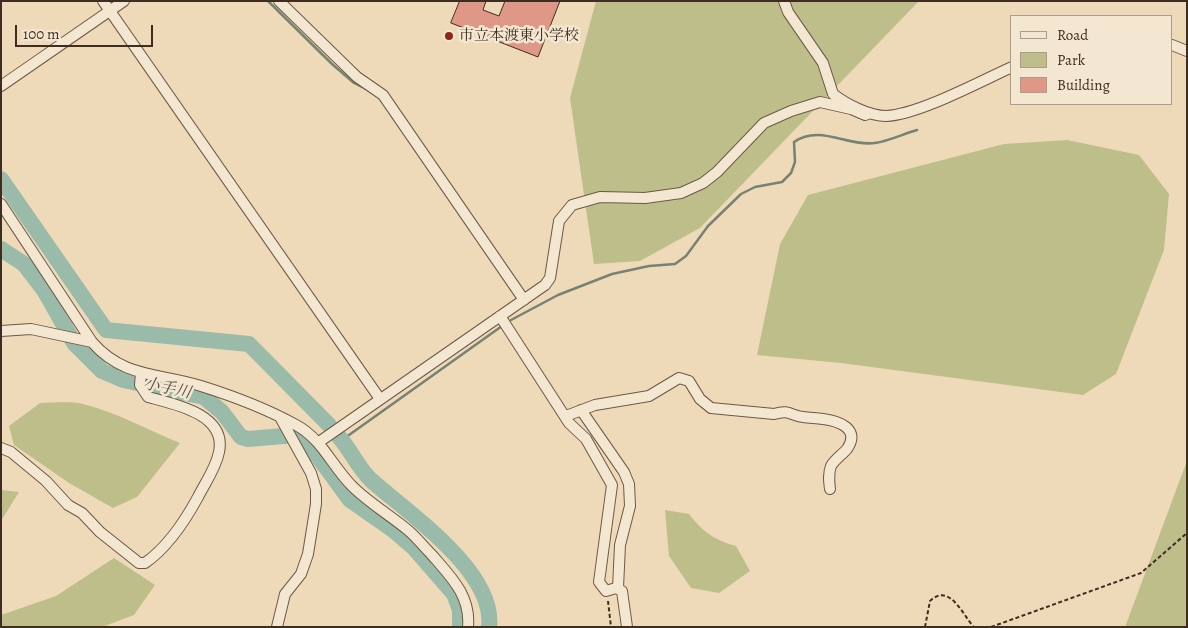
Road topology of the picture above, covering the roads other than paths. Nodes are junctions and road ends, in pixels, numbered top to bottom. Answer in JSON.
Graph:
{"nodes":[{"id":1,"x":103,"y":1,"type":"edge"},
{"id":2,"x":124,"y":1,"type":"edge"},
{"id":3,"x":279,"y":1,"type":"edge"},
{"id":4,"x":784,"y":1,"type":"edge"},
{"id":5,"x":110,"y":11,"type":"junction"},
{"id":6,"x":1173,"y":45,"type":"edge"},
{"id":7,"x":1187,"y":51,"type":"edge"},
{"id":8,"x":1010,"y":68,"type":"edge"},
{"id":9,"x":1,"y":86,"type":"edge"},
{"id":10,"x":870,"y":113,"type":"junction"},
{"id":11,"x":1,"y":204,"type":"edge"},
{"id":12,"x":524,"y":300,"type":"junction"},
{"id":13,"x":500,"y":316,"type":"junction"},
{"id":14,"x":1,"y":331,"type":"edge"},
{"id":15,"x":87,"y":340,"type":"junction"},
{"id":16,"x":140,"y":379,"type":"junction"},
{"id":17,"x":380,"y":399,"type":"junction"},
{"id":18,"x":581,"y":410,"type":"junction"},
{"id":19,"x":566,"y":416,"type":"junction"},
{"id":20,"x":280,"y":417,"type":"junction"},
{"id":21,"x":319,"y":442,"type":"junction"},
{"id":22,"x":1,"y":448,"type":"edge"},
{"id":23,"x":830,"y":489,"type":"dead end"},
{"id":24,"x":618,"y":588,"type":"junction"},
{"id":25,"x":277,"y":627,"type":"edge"},
{"id":26,"x":468,"y":627,"type":"edge"},
{"id":27,"x":626,"y":627,"type":"edge"}],
"edges":[{"from":1,"to":5,"type":"street"},
{"from":2,"to":5,"type":"street"},
{"from":3,"to":12,"type":"street"},
{"from":4,"to":10,"type":"street"},
{"from":5,"to":9,"type":"street"},
{"from":5,"to":17,"type":"street"},
{"from":6,"to":7,"type":"street"},
{"from":8,"to":10,"type":"street"},
{"from":10,"to":12,"type":"street"},
{"from":11,"to":15,"type":"street"},
{"from":12,"to":13,"type":"street"},
{"from":13,"to":17,"type":"street"},
{"from":13,"to":19,"type":"street"},
{"from":14,"to":15,"type":"street"},
{"from":15,"to":16,"type":"street"},
{"from":16,"to":20,"type":"street"},
{"from":16,"to":22,"type":"street"},
{"from":17,"to":21,"type":"street"},
{"from":18,"to":19,"type":"street"},
{"from":18,"to":23,"type":"street"},
{"from":18,"to":24,"type":"street"},
{"from":19,"to":24,"type":"street"},
{"from":20,"to":21,"type":"street"},
{"from":20,"to":25,"type":"street"},
{"from":21,"to":26,"type":"street"},
{"from":24,"to":27,"type":"street"}]}
